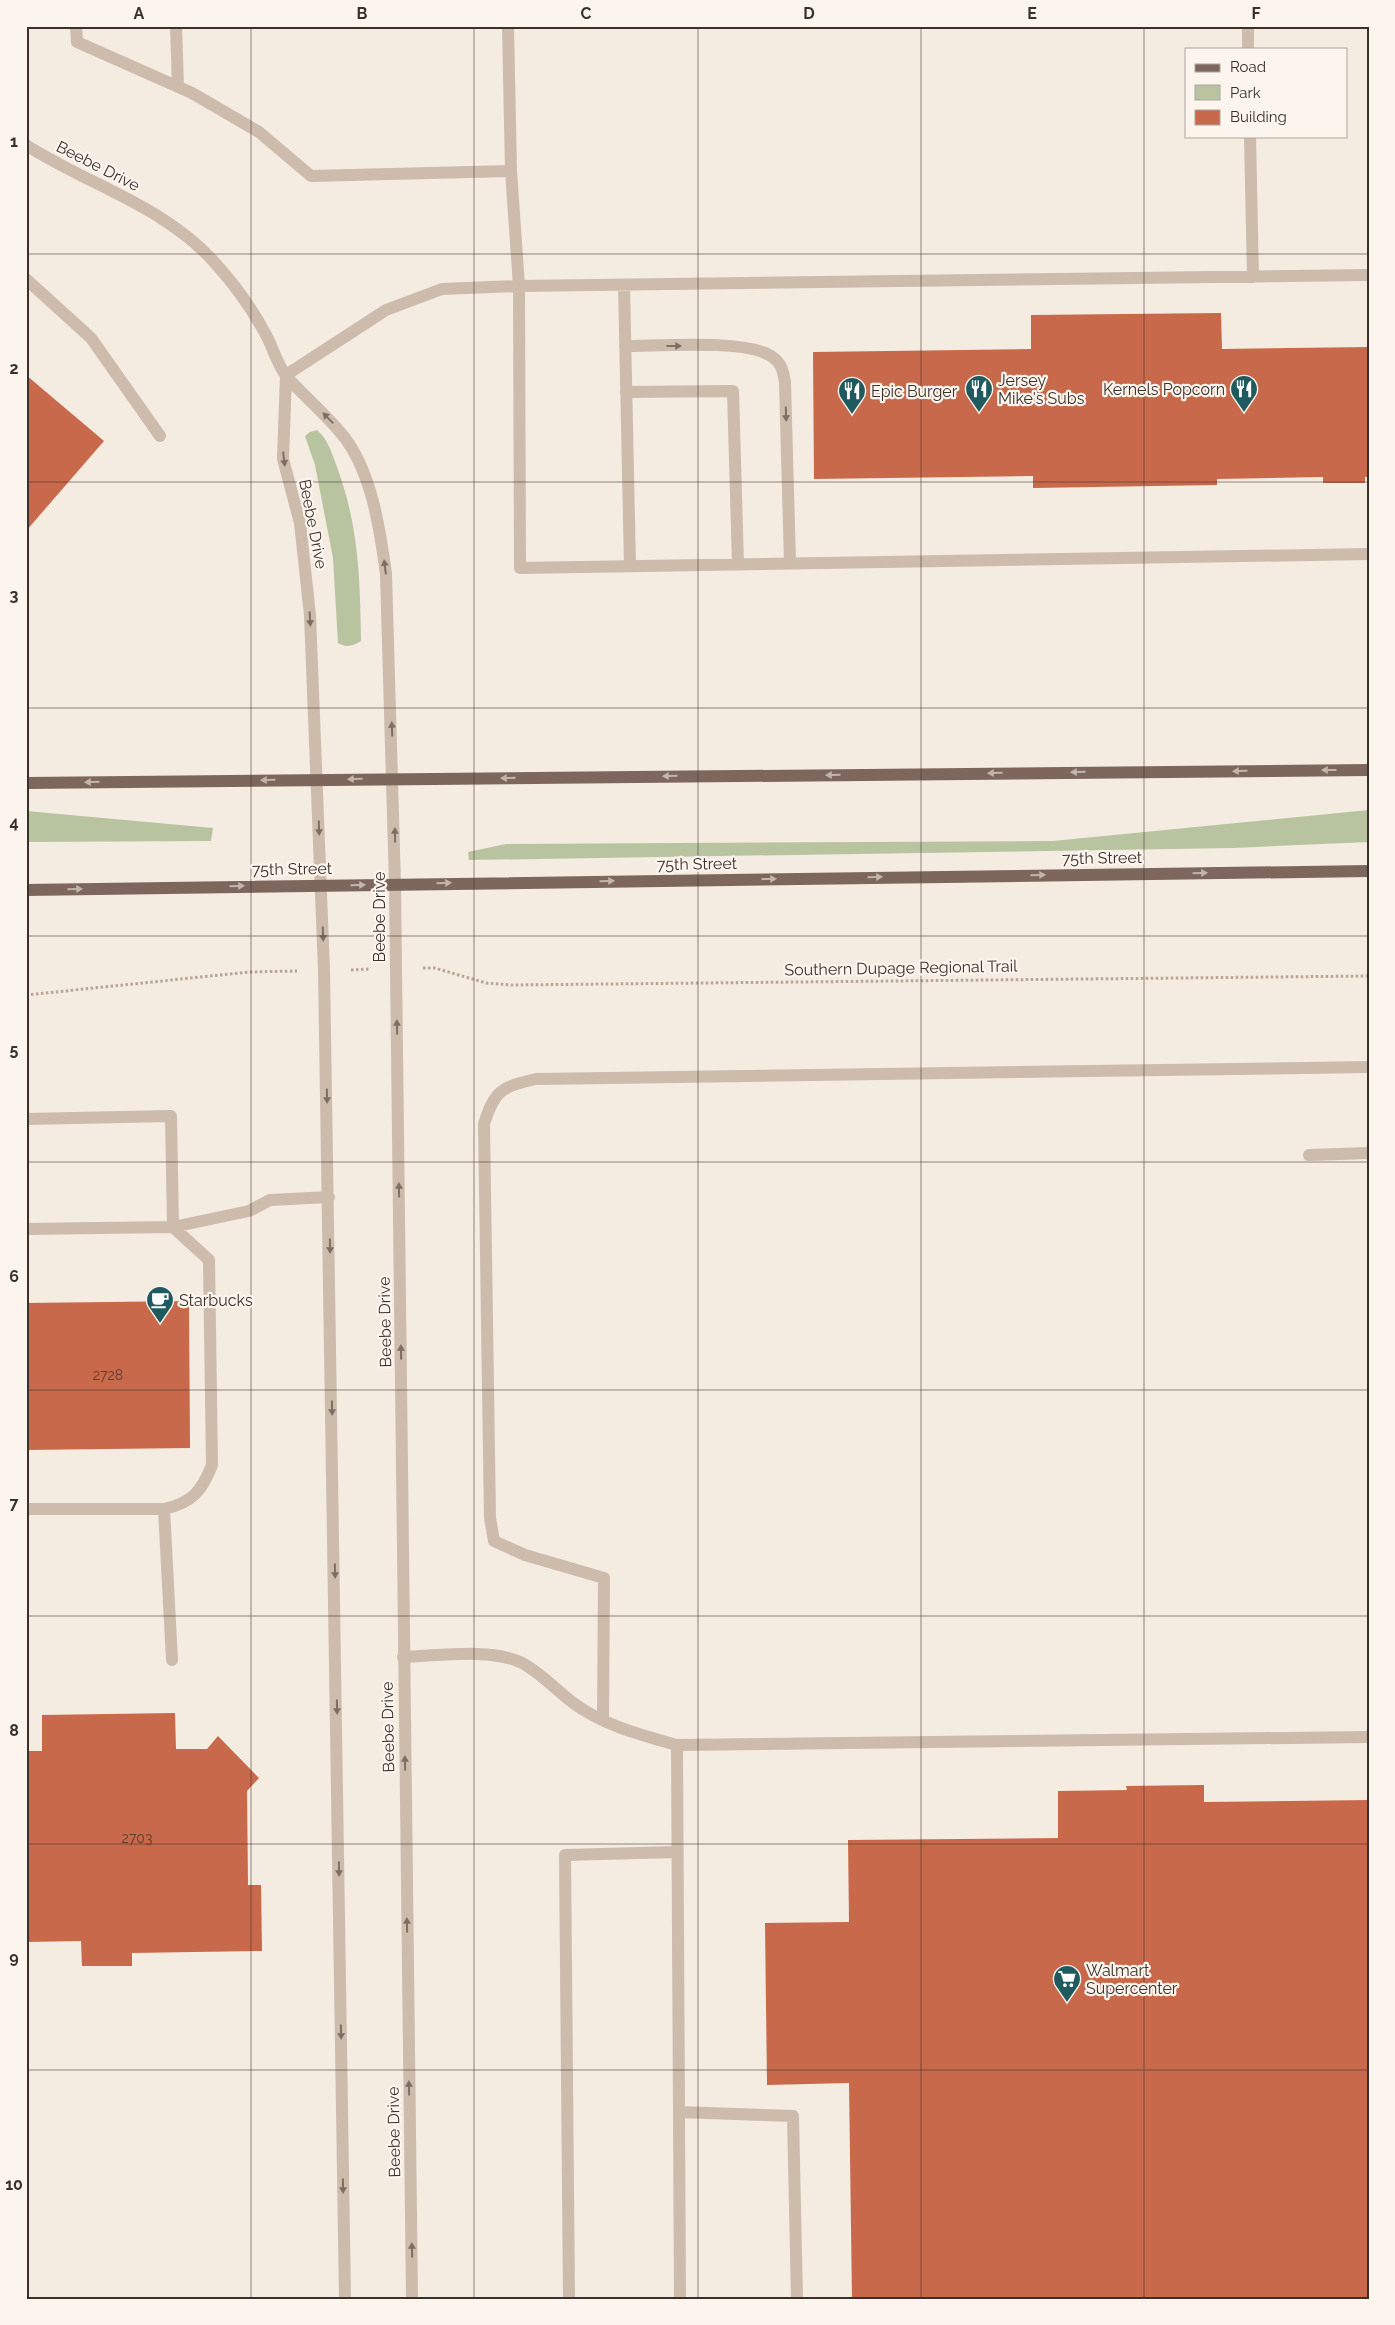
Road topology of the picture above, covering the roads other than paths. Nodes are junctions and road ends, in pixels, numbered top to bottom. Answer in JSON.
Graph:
{"nodes":[{"id":1,"x":76,"y":26,"type":"edge"},
{"id":2,"x":176,"y":26,"type":"edge"},
{"id":3,"x":508,"y":26,"type":"edge"},
{"id":4,"x":1248,"y":26,"type":"edge"},
{"id":5,"x":1248,"y":48,"type":"edge"},
{"id":6,"x":178,"y":87,"type":"junction"},
{"id":7,"x":1250,"y":138,"type":"edge"},
{"id":8,"x":26,"y":145,"type":"edge"},
{"id":9,"x":511,"y":171,"type":"junction"},
{"id":10,"x":1369,"y":275,"type":"edge"},
{"id":11,"x":1252,"y":277,"type":"junction"},
{"id":12,"x":26,"y":279,"type":"edge"},
{"id":13,"x":624,"y":285,"type":"junction"},
{"id":14,"x":519,"y":286,"type":"junction"},
{"id":15,"x":625,"y":346,"type":"junction"},
{"id":16,"x":286,"y":376,"type":"junction"},
{"id":17,"x":626,"y":392,"type":"junction"},
{"id":18,"x":160,"y":436,"type":"dead end"},
{"id":19,"x":1369,"y":554,"type":"edge"},
{"id":20,"x":790,"y":563,"type":"junction"},
{"id":21,"x":738,"y":564,"type":"junction"},
{"id":22,"x":630,"y":566,"type":"junction"},
{"id":23,"x":1369,"y":770,"type":"edge"},
{"id":24,"x":394,"y":778,"type":"junction"},
{"id":25,"x":317,"y":779,"type":"junction"},
{"id":26,"x":26,"y":783,"type":"edge"},
{"id":27,"x":1369,"y":871,"type":"edge"},
{"id":28,"x":396,"y":884,"type":"junction"},
{"id":29,"x":321,"y":885,"type":"junction"},
{"id":30,"x":26,"y":890,"type":"edge"},
{"id":31,"x":1369,"y":1067,"type":"edge"},
{"id":32,"x":26,"y":1119,"type":"edge"},
{"id":33,"x":1369,"y":1153,"type":"edge"},
{"id":34,"x":1309,"y":1154,"type":"dead end"},
{"id":35,"x":329,"y":1197,"type":"junction"},
{"id":36,"x":173,"y":1227,"type":"junction"},
{"id":37,"x":26,"y":1229,"type":"edge"},
{"id":38,"x":26,"y":1509,"type":"edge"},
{"id":39,"x":164,"y":1509,"type":"junction"},
{"id":40,"x":403,"y":1656,"type":"junction"},
{"id":41,"x":172,"y":1660,"type":"dead end"},
{"id":42,"x":603,"y":1720,"type":"junction"},
{"id":43,"x":1369,"y":1737,"type":"edge"},
{"id":44,"x":677,"y":1745,"type":"junction"},
{"id":45,"x":677,"y":1852,"type":"junction"},
{"id":46,"x":679,"y":2112,"type":"junction"},
{"id":47,"x":345,"y":2299,"type":"edge"},
{"id":48,"x":412,"y":2299,"type":"edge"},
{"id":49,"x":569,"y":2299,"type":"edge"},
{"id":50,"x":680,"y":2299,"type":"edge"},
{"id":51,"x":796,"y":2299,"type":"edge"}],
"edges":[{"from":1,"to":6,"type":"street"},
{"from":2,"to":6,"type":"street"},
{"from":3,"to":9,"type":"street"},
{"from":4,"to":5,"type":"street"},
{"from":6,"to":9,"type":"street"},
{"from":7,"to":11,"type":"street"},
{"from":8,"to":16,"type":"street","name":"Beebe Drive"},
{"from":9,"to":14,"type":"street"},
{"from":10,"to":11,"type":"street"},
{"from":11,"to":13,"type":"street"},
{"from":12,"to":18,"type":"street"},
{"from":13,"to":14,"type":"street"},
{"from":13,"to":15,"type":"street"},
{"from":14,"to":16,"type":"street"},
{"from":14,"to":22,"type":"street"},
{"from":15,"to":17,"type":"street"},
{"from":15,"to":20,"type":"street","one_way":true},
{"from":24,"to":16,"type":"street","name":"Beebe Drive","one_way":true},
{"from":16,"to":25,"type":"street","name":"Beebe Drive","one_way":true},
{"from":17,"to":21,"type":"street"},
{"from":17,"to":22,"type":"street"},
{"from":19,"to":20,"type":"street"},
{"from":20,"to":21,"type":"street"},
{"from":21,"to":22,"type":"street"},
{"from":23,"to":24,"type":"main road","one_way":true},
{"from":24,"to":25,"type":"main road","one_way":true},
{"from":28,"to":24,"type":"street","name":"Beebe Drive","one_way":true},
{"from":25,"to":26,"type":"main road","one_way":true},
{"from":25,"to":29,"type":"street","name":"Beebe Drive","one_way":true},
{"from":28,"to":27,"type":"main road","name":"75th Street","one_way":true},
{"from":29,"to":28,"type":"main road","name":"75th Street","one_way":true},
{"from":40,"to":28,"type":"street","name":"Beebe Drive","one_way":true},
{"from":30,"to":29,"type":"main road","name":"75th Street","one_way":true},
{"from":29,"to":35,"type":"street","name":"Beebe Drive","one_way":true},
{"from":31,"to":42,"type":"street"},
{"from":32,"to":36,"type":"street"},
{"from":33,"to":34,"type":"street"},
{"from":35,"to":36,"type":"street"},
{"from":35,"to":47,"type":"street","name":"Beebe Drive","one_way":true},
{"from":36,"to":37,"type":"street"},
{"from":36,"to":39,"type":"street"},
{"from":38,"to":39,"type":"street"},
{"from":39,"to":41,"type":"street"},
{"from":40,"to":42,"type":"street"},
{"from":48,"to":40,"type":"street","name":"Beebe Drive","one_way":true},
{"from":42,"to":44,"type":"street"},
{"from":43,"to":44,"type":"street"},
{"from":44,"to":45,"type":"street"},
{"from":45,"to":46,"type":"street"},
{"from":45,"to":49,"type":"street"},
{"from":46,"to":50,"type":"street"},
{"from":46,"to":51,"type":"street"}]}
